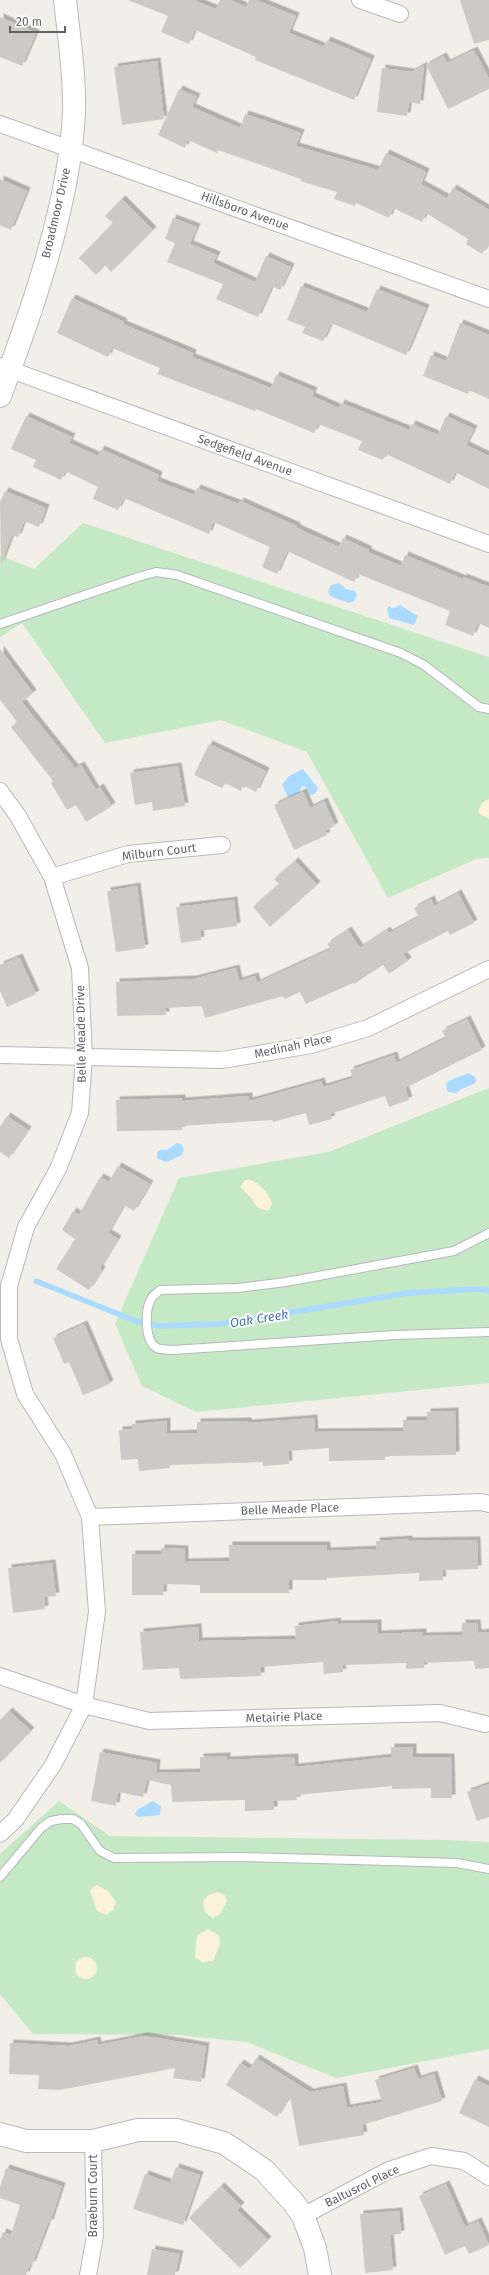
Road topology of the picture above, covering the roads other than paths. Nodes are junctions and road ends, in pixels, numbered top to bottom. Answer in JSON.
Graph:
{"nodes":[{"id":1,"x":65,"y":0,"type":"edge"},
{"id":2,"x":360,"y":0,"type":"edge"},
{"id":3,"x":400,"y":14,"type":"dead end"},
{"id":4,"x":0,"y":124,"type":"edge"},
{"id":5,"x":69,"y":148,"type":"junction"},
{"id":6,"x":489,"y":299,"type":"edge"},
{"id":7,"x":5,"y":368,"type":"edge"},
{"id":8,"x":0,"y":396,"type":"edge"},
{"id":9,"x":489,"y":544,"type":"edge"},
{"id":10,"x":0,"y":624,"type":"edge"},
{"id":11,"x":489,"y":709,"type":"edge"},
{"id":12,"x":0,"y":791,"type":"edge"},
{"id":13,"x":222,"y":845,"type":"dead end"},
{"id":14,"x":52,"y":877,"type":"junction"},
{"id":15,"x":489,"y":969,"type":"edge"},
{"id":16,"x":0,"y":1055,"type":"edge"},
{"id":17,"x":84,"y":1057,"type":"junction"},
{"id":18,"x":489,"y":1233,"type":"edge"},
{"id":19,"x":489,"y":1332,"type":"edge"},
{"id":20,"x":489,"y":1504,"type":"edge"},
{"id":21,"x":90,"y":1517,"type":"junction"},
{"id":22,"x":0,"y":1676,"type":"edge"},
{"id":23,"x":84,"y":1704,"type":"junction"},
{"id":24,"x":485,"y":1724,"type":"dead end"},
{"id":25,"x":0,"y":1834,"type":"edge"},
{"id":26,"x":489,"y":1869,"type":"edge"},
{"id":27,"x":0,"y":1878,"type":"edge"},
{"id":28,"x":0,"y":2134,"type":"edge"},
{"id":29,"x":93,"y":2141,"type":"junction"},
{"id":30,"x":489,"y":2177,"type":"edge"},
{"id":31,"x":303,"y":2216,"type":"junction"},
{"id":32,"x":88,"y":2275,"type":"edge"},
{"id":33,"x":320,"y":2275,"type":"edge"}],
"edges":[{"from":1,"to":5,"type":"street","name":"Broadmoor Drive"},
{"from":2,"to":3,"type":"street"},
{"from":4,"to":5,"type":"street","name":"Hillsboro Avenue"},
{"from":5,"to":6,"type":"street","name":"Hillsboro Avenue"},
{"from":5,"to":7,"type":"street","name":"Broadmoor Drive"},
{"from":7,"to":8,"type":"street","name":"Broadmoor Drive"},
{"from":7,"to":9,"type":"street","name":"Sedgefield Avenue"},
{"from":10,"to":11,"type":"lane"},
{"from":12,"to":14,"type":"street","name":"Belle Meade Drive"},
{"from":13,"to":14,"type":"street","name":"Milburn Court"},
{"from":14,"to":17,"type":"street","name":"Belle Meade Drive"},
{"from":15,"to":17,"type":"street","name":"Medinah Place"},
{"from":16,"to":17,"type":"street","name":"Medinah Place"},
{"from":17,"to":21,"type":"street","name":"Belle Meade Drive"},
{"from":18,"to":19,"type":"lane"},
{"from":20,"to":21,"type":"street","name":"Belle Meade Place"},
{"from":21,"to":23,"type":"street","name":"Belle Meade Drive"},
{"from":22,"to":23,"type":"street","name":"Metairie Place"},
{"from":23,"to":24,"type":"street","name":"Metairie Place"},
{"from":23,"to":25,"type":"street","name":"Belle Meade Drive"},
{"from":26,"to":27,"type":"lane"},
{"from":28,"to":29,"type":"street"},
{"from":29,"to":31,"type":"street"},
{"from":29,"to":32,"type":"street","name":"Braeburn Court"},
{"from":30,"to":31,"type":"street","name":"Baltusrol Place"},
{"from":31,"to":33,"type":"street"}]}
